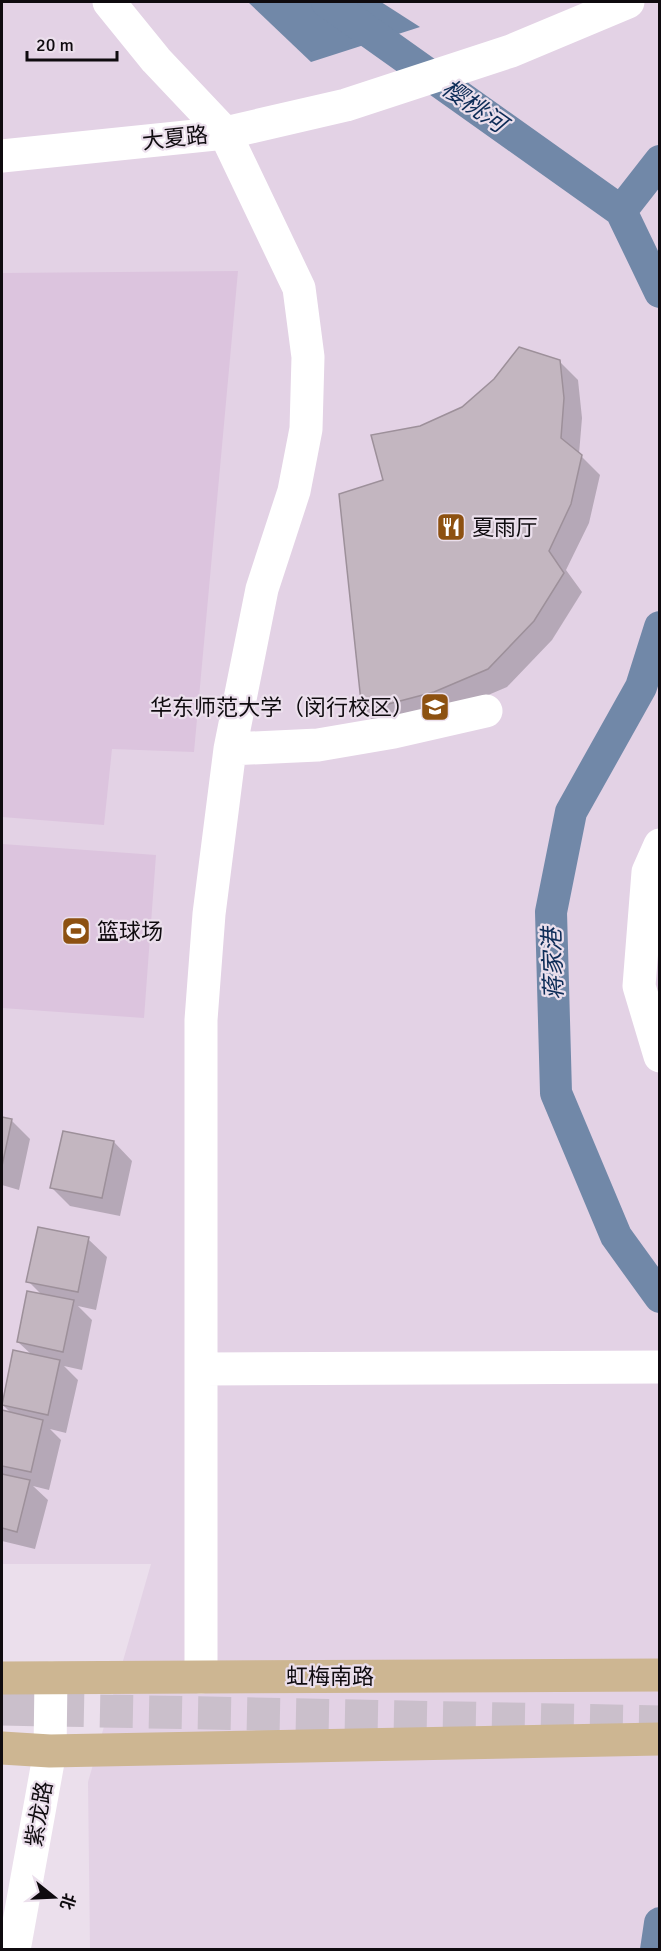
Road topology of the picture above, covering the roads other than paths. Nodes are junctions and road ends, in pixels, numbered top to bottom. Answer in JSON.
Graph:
{"nodes":[{"id":1,"x":109,"y":2,"type":"edge"},
{"id":2,"x":628,"y":2,"type":"edge"},
{"id":3,"x":225,"y":133,"type":"junction"},
{"id":4,"x":2,"y":156,"type":"edge"},
{"id":5,"x":486,"y":711,"type":"dead end"},
{"id":6,"x":230,"y":749,"type":"junction"},
{"id":7,"x":660,"y":845,"type":"edge"},
{"id":8,"x":660,"y":1056,"type":"edge"},
{"id":9,"x":650,"y":1367,"type":"edge"},
{"id":10,"x":202,"y":1369,"type":"junction"},
{"id":11,"x":660,"y":1675,"type":"edge"},
{"id":12,"x":201,"y":1677,"type":"junction"},
{"id":13,"x":2,"y":1678,"type":"edge"},
{"id":14,"x":51,"y":1678,"type":"junction"},
{"id":15,"x":660,"y":1739,"type":"edge"},
{"id":16,"x":2,"y":1748,"type":"edge"},
{"id":17,"x":50,"y":1751,"type":"junction"},
{"id":18,"x":14,"y":1950,"type":"edge"}],
"edges":[{"from":1,"to":3,"type":"street"},
{"from":2,"to":3,"type":"street","name":"大夏路"},
{"from":3,"to":4,"type":"street","name":"大夏路"},
{"from":3,"to":6,"type":"street"},
{"from":5,"to":6,"type":"street"},
{"from":6,"to":10,"type":"street"},
{"from":7,"to":8,"type":"street"},
{"from":9,"to":10,"type":"street"},
{"from":10,"to":12,"type":"street"},
{"from":11,"to":12,"type":"main road","name":"虹梅南路"},
{"from":12,"to":14,"type":"main road","name":"虹梅南路"},
{"from":13,"to":14,"type":"main road","name":"虹梅南路"},
{"from":14,"to":17,"type":"street","name":"紫龙路"},
{"from":15,"to":17,"type":"main road"},
{"from":16,"to":17,"type":"main road"},
{"from":17,"to":18,"type":"street","name":"紫龙路"}]}
